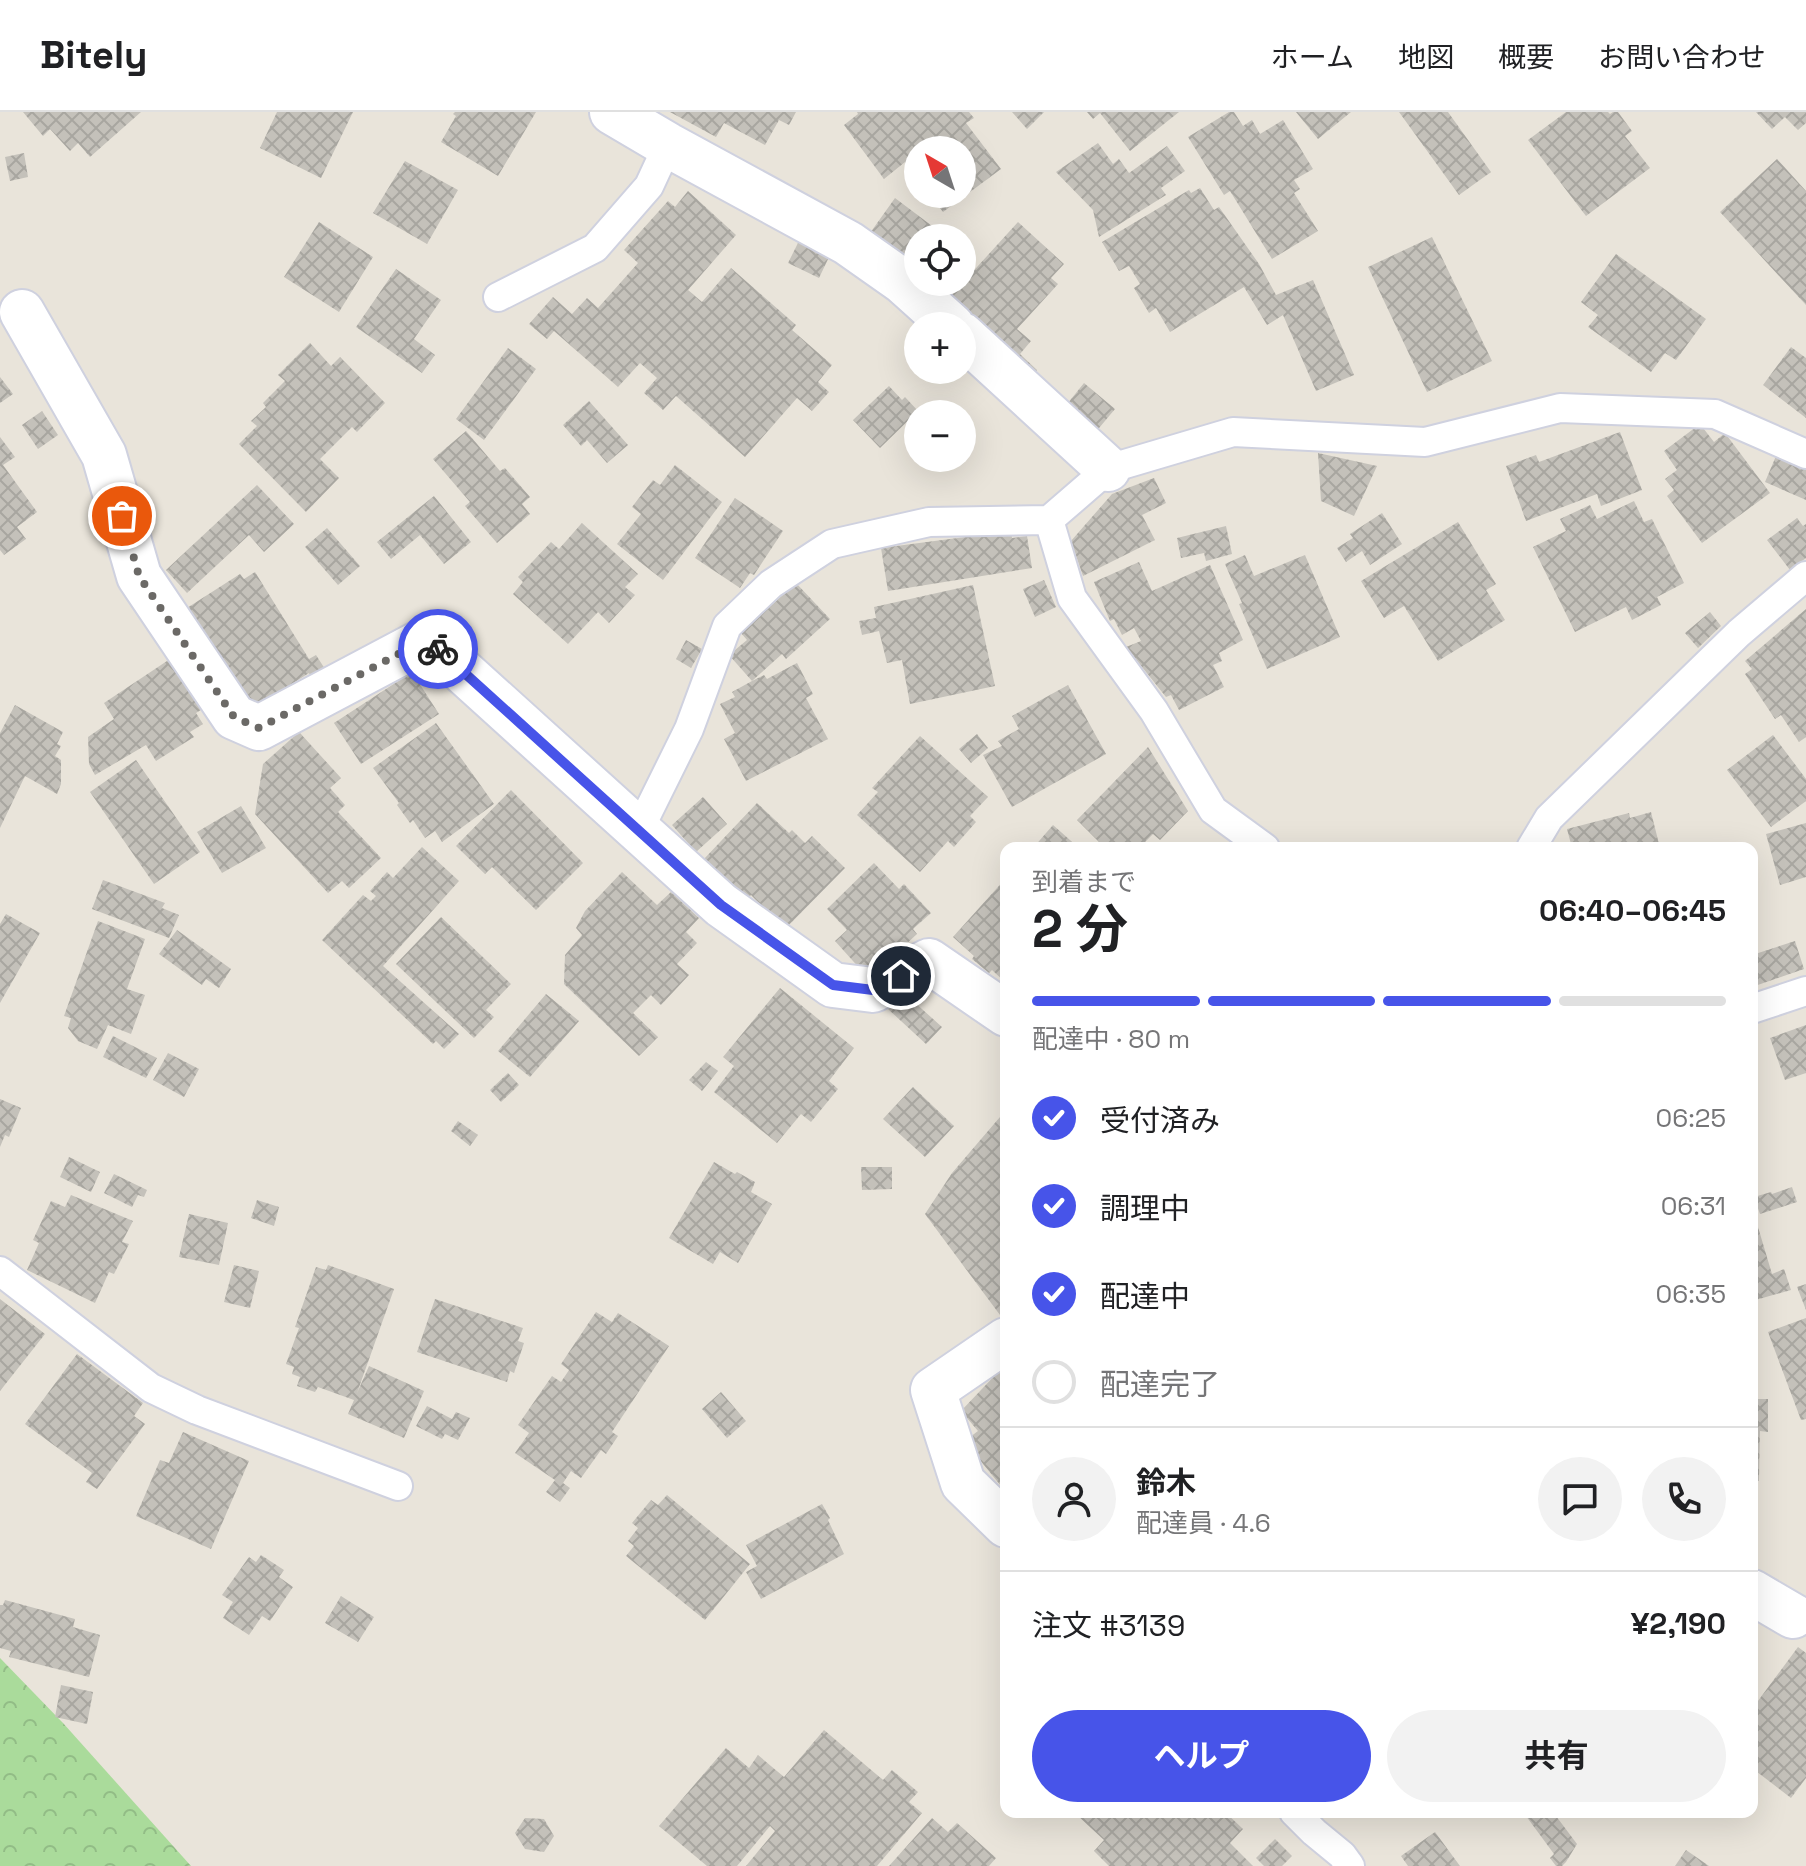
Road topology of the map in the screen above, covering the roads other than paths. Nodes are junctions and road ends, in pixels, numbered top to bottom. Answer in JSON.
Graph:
{"nodes":[{"id":1,"x":612,"y":112,"type":"edge"},
{"id":2,"x":668,"y":145,"type":"junction"},
{"id":3,"x":498,"y":297,"type":"dead end"},
{"id":4,"x":936,"y":312,"type":"edge"},
{"id":5,"x":11,"y":320,"type":"edge"},
{"id":6,"x":976,"y":348,"type":"edge"},
{"id":7,"x":1806,"y":454,"type":"edge"},
{"id":8,"x":1108,"y":469,"type":"junction"},
{"id":9,"x":1049,"y":520,"type":"junction"},
{"id":10,"x":1806,"y":576,"type":"edge"},
{"id":11,"x":639,"y":830,"type":"junction"},
{"id":12,"x":1257,"y":842,"type":"edge"},
{"id":13,"x":1535,"y":842,"type":"edge"},
{"id":14,"x":1806,"y":991,"type":"edge"},
{"id":15,"x":1758,"y":1007,"type":"edge"},
{"id":16,"x":1000,"y":1010,"type":"edge"},
{"id":17,"x":0,"y":1271,"type":"edge"},
{"id":18,"x":1000,"y":1344,"type":"edge"},
{"id":19,"x":398,"y":1486,"type":"dead end"},
{"id":20,"x":1000,"y":1519,"type":"edge"},
{"id":21,"x":1758,"y":1595,"type":"edge"},
{"id":22,"x":1802,"y":1620,"type":"edge"},
{"id":23,"x":1300,"y":1818,"type":"edge"},
{"id":24,"x":1350,"y":1866,"type":"edge"}],
"edges":[{"from":1,"to":2,"type":"street"},
{"from":2,"to":3,"type":"lane"},
{"from":2,"to":4,"type":"street"},
{"from":5,"to":11,"type":"street"},
{"from":6,"to":8,"type":"street"},
{"from":7,"to":8,"type":"lane"},
{"from":8,"to":9,"type":"lane"},
{"from":9,"to":11,"type":"lane"},
{"from":9,"to":12,"type":"lane"},
{"from":10,"to":13,"type":"lane"},
{"from":11,"to":16,"type":"street"},
{"from":14,"to":15,"type":"lane"},
{"from":17,"to":19,"type":"lane"},
{"from":18,"to":20,"type":"street"},
{"from":21,"to":22,"type":"street"},
{"from":23,"to":24,"type":"lane"}]}
